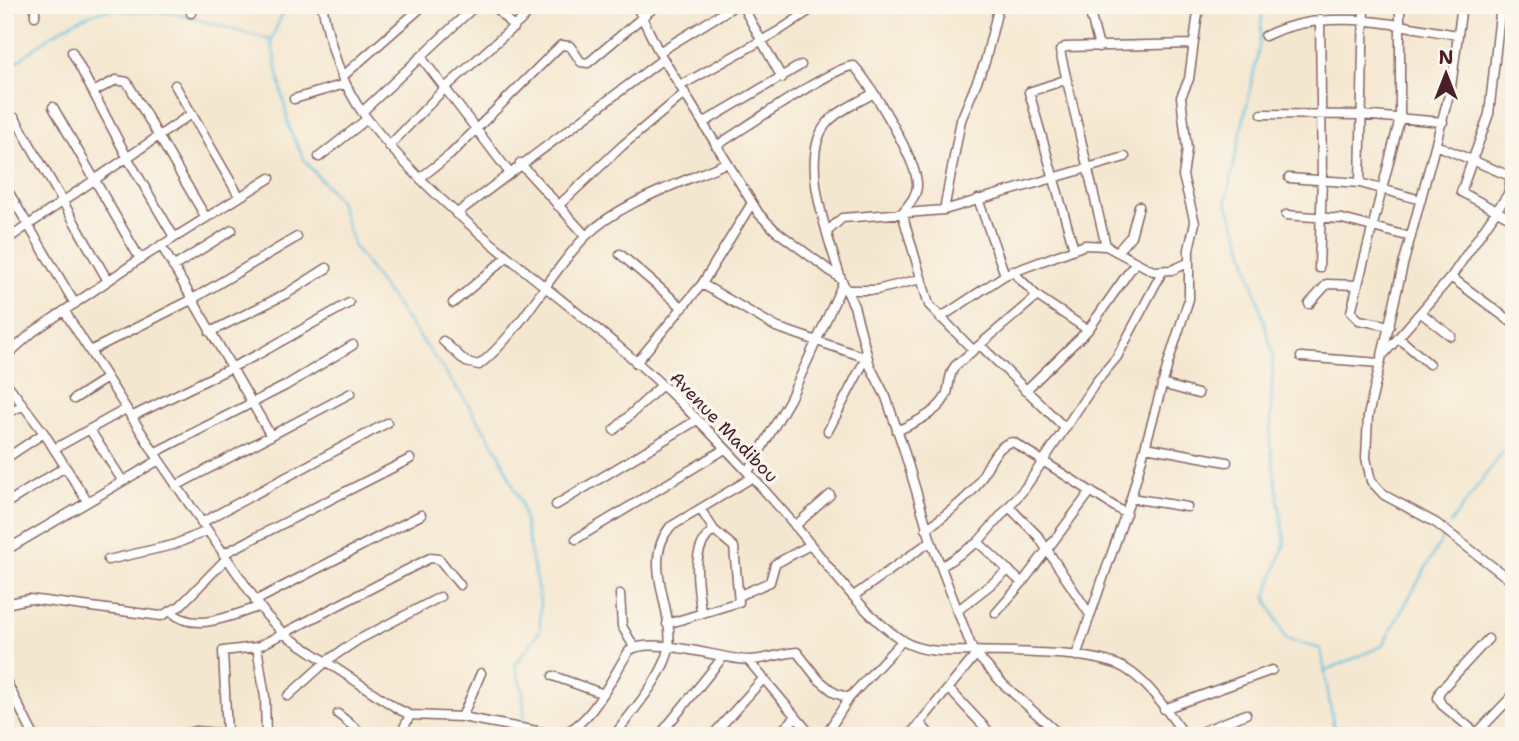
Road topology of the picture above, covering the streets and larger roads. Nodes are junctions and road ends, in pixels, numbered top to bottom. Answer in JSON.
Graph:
{"nodes":[{"id":1,"x":35,"y":5,"type":"edge"},
{"id":2,"x":322,"y":5,"type":"edge"},
{"id":3,"x":424,"y":5,"type":"edge"},
{"id":4,"x":476,"y":5,"type":"edge"},
{"id":5,"x":494,"y":5,"type":"edge"},
{"id":6,"x":538,"y":5,"type":"edge"},
{"id":7,"x":636,"y":5,"type":"edge"},
{"id":8,"x":657,"y":5,"type":"edge"},
{"id":9,"x":736,"y":5,"type":"edge"},
{"id":10,"x":742,"y":5,"type":"edge"},
{"id":11,"x":818,"y":5,"type":"edge"},
{"id":12,"x":999,"y":5,"type":"edge"},
{"id":13,"x":1088,"y":5,"type":"edge"},
{"id":14,"x":1199,"y":5,"type":"edge"},
{"id":15,"x":1364,"y":5,"type":"edge"},
{"id":16,"x":1400,"y":5,"type":"edge"},
{"id":17,"x":1462,"y":5,"type":"edge"},
{"id":18,"x":1501,"y":5,"type":"edge"},
{"id":19,"x":35,"y":16,"type":"dead end"},
{"id":20,"x":642,"y":16,"type":"junction"},
{"id":21,"x":1320,"y":19,"type":"junction"},
{"id":22,"x":1364,"y":19,"type":"junction"},
{"id":23,"x":1400,"y":26,"type":"junction"},
{"id":24,"x":514,"y":28,"type":"junction"},
{"id":25,"x":1458,"y":35,"type":"junction"},
{"id":26,"x":1265,"y":36,"type":"dead end"},
{"id":27,"x":760,"y":41,"type":"junction"},
{"id":28,"x":1194,"y":44,"type":"junction"},
{"id":29,"x":1098,"y":47,"type":"junction"},
{"id":30,"x":72,"y":52,"type":"dead end"},
{"id":31,"x":661,"y":56,"type":"junction"},
{"id":32,"x":421,"y":57,"type":"junction"},
{"id":33,"x":801,"y":65,"type":"dead end"},
{"id":34,"x":782,"y":78,"type":"junction"},
{"id":35,"x":344,"y":80,"type":"junction"},
{"id":36,"x":1065,"y":80,"type":"junction"},
{"id":37,"x":174,"y":86,"type":"dead end"},
{"id":38,"x":445,"y":88,"type":"junction"},
{"id":39,"x":682,"y":89,"type":"junction"},
{"id":40,"x":93,"y":92,"type":"junction"},
{"id":41,"x":874,"y":93,"type":"junction"},
{"id":42,"x":294,"y":99,"type":"dead end"},
{"id":43,"x":53,"y":107,"type":"dead end"},
{"id":44,"x":191,"y":114,"type":"junction"},
{"id":45,"x":1262,"y":114,"type":"dead end"},
{"id":46,"x":1321,"y":115,"type":"junction"},
{"id":47,"x":1360,"y":115,"type":"junction"},
{"id":48,"x":364,"y":116,"type":"junction"},
{"id":49,"x":16,"y":118,"type":"dead end"},
{"id":50,"x":1400,"y":118,"type":"junction"},
{"id":51,"x":1443,"y":122,"type":"junction"},
{"id":52,"x":703,"y":124,"type":"junction"},
{"id":53,"x":477,"y":128,"type":"junction"},
{"id":54,"x":159,"y":135,"type":"junction"},
{"id":55,"x":1436,"y":145,"type":"junction"},
{"id":56,"x":389,"y":146,"type":"junction"},
{"id":57,"x":716,"y":146,"type":"junction"},
{"id":58,"x":127,"y":157,"type":"junction"},
{"id":59,"x":319,"y":157,"type":"dead end"},
{"id":60,"x":1125,"y":157,"type":"dead end"},
{"id":61,"x":1474,"y":160,"type":"junction"},
{"id":62,"x":1514,"y":160,"type":"edge"},
{"id":63,"x":520,"y":163,"type":"junction"},
{"id":64,"x":726,"y":163,"type":"junction"},
{"id":65,"x":1089,"y":167,"type":"junction"},
{"id":66,"x":509,"y":172,"type":"junction"},
{"id":67,"x":1053,"y":177,"type":"junction"},
{"id":68,"x":1512,"y":177,"type":"junction"},
{"id":69,"x":270,"y":178,"type":"dead end"},
{"id":70,"x":420,"y":178,"type":"junction"},
{"id":71,"x":1289,"y":178,"type":"dead end"},
{"id":72,"x":1322,"y":179,"type":"junction"},
{"id":73,"x":94,"y":180,"type":"junction"},
{"id":74,"x":1360,"y":183,"type":"junction"},
{"id":75,"x":5,"y":186,"type":"edge"},
{"id":76,"x":1384,"y":187,"type":"junction"},
{"id":77,"x":239,"y":196,"type":"junction"},
{"id":78,"x":978,"y":199,"type":"junction"},
{"id":79,"x":1421,"y":200,"type":"junction"},
{"id":80,"x":63,"y":202,"type":"junction"},
{"id":81,"x":752,"y":202,"type":"junction"},
{"id":82,"x":558,"y":206,"type":"junction"},
{"id":83,"x":1139,"y":206,"type":"dead end"},
{"id":84,"x":944,"y":210,"type":"junction"},
{"id":85,"x":1496,"y":210,"type":"junction"},
{"id":86,"x":902,"y":213,"type":"junction"},
{"id":87,"x":456,"y":214,"type":"junction"},
{"id":88,"x":1286,"y":215,"type":"dead end"},
{"id":89,"x":205,"y":216,"type":"junction"},
{"id":90,"x":1320,"y":216,"type":"junction"},
{"id":91,"x":1514,"y":220,"type":"edge"},
{"id":92,"x":30,"y":225,"type":"junction"},
{"id":93,"x":1374,"y":225,"type":"junction"},
{"id":94,"x":232,"y":230,"type":"dead end"},
{"id":95,"x":827,"y":232,"type":"junction"},
{"id":96,"x":586,"y":236,"type":"junction"},
{"id":97,"x":174,"y":237,"type":"junction"},
{"id":98,"x":297,"y":237,"type":"dead end"},
{"id":99,"x":1412,"y":237,"type":"junction"},
{"id":100,"x":5,"y":241,"type":"edge"},
{"id":101,"x":161,"y":245,"type":"junction"},
{"id":102,"x":1106,"y":246,"type":"junction"},
{"id":103,"x":1074,"y":249,"type":"junction"},
{"id":104,"x":1117,"y":252,"type":"junction"},
{"id":105,"x":620,"y":254,"type":"dead end"},
{"id":106,"x":507,"y":257,"type":"junction"},
{"id":107,"x":140,"y":259,"type":"junction"},
{"id":108,"x":1135,"y":263,"type":"junction"},
{"id":109,"x":1188,"y":263,"type":"junction"},
{"id":110,"x":173,"y":267,"type":"junction"},
{"id":111,"x":327,"y":268,"type":"dead end"},
{"id":112,"x":1319,"y":268,"type":"dead end"},
{"id":113,"x":1162,"y":272,"type":"junction"},
{"id":114,"x":1008,"y":273,"type":"junction"},
{"id":115,"x":1451,"y":277,"type":"junction"},
{"id":116,"x":920,"y":279,"type":"junction"},
{"id":117,"x":108,"y":281,"type":"junction"},
{"id":118,"x":702,"y":284,"type":"junction"},
{"id":119,"x":844,"y":284,"type":"junction"},
{"id":120,"x":1357,"y":285,"type":"junction"},
{"id":121,"x":544,"y":288,"type":"junction"},
{"id":122,"x":1037,"y":296,"type":"junction"},
{"id":123,"x":191,"y":300,"type":"junction"},
{"id":124,"x":349,"y":303,"type":"dead end"},
{"id":125,"x":453,"y":303,"type":"dead end"},
{"id":126,"x":75,"y":304,"type":"junction"},
{"id":127,"x":1309,"y":304,"type":"dead end"},
{"id":128,"x":683,"y":308,"type":"junction"},
{"id":129,"x":65,"y":312,"type":"junction"},
{"id":130,"x":1420,"y":313,"type":"junction"},
{"id":131,"x":940,"y":318,"type":"junction"},
{"id":132,"x":1514,"y":324,"type":"edge"},
{"id":133,"x":1390,"y":326,"type":"junction"},
{"id":134,"x":1088,"y":330,"type":"junction"},
{"id":135,"x":210,"y":332,"type":"junction"},
{"id":136,"x":1451,"y":336,"type":"dead end"},
{"id":137,"x":1399,"y":338,"type":"junction"},
{"id":138,"x":443,"y":341,"type":"dead end"},
{"id":139,"x":817,"y":342,"type":"junction"},
{"id":140,"x":353,"y":345,"type":"dead end"},
{"id":141,"x":976,"y":348,"type":"junction"},
{"id":142,"x":90,"y":351,"type":"junction"},
{"id":143,"x":5,"y":357,"type":"edge"},
{"id":144,"x":867,"y":358,"type":"junction"},
{"id":145,"x":1301,"y":358,"type":"dead end"},
{"id":146,"x":1382,"y":359,"type":"junction"},
{"id":147,"x":636,"y":363,"type":"junction"},
{"id":148,"x":1429,"y":364,"type":"dead end"},
{"id":149,"x":231,"y":368,"type":"junction"},
{"id":150,"x":107,"y":378,"type":"junction"},
{"id":151,"x":5,"y":381,"type":"edge"},
{"id":152,"x":1163,"y":384,"type":"junction"},
{"id":153,"x":662,"y":385,"type":"junction"},
{"id":154,"x":1026,"y":391,"type":"junction"},
{"id":155,"x":351,"y":393,"type":"dead end"},
{"id":156,"x":1198,"y":394,"type":"dead end"},
{"id":157,"x":74,"y":399,"type":"dead end"},
{"id":158,"x":251,"y":402,"type":"junction"},
{"id":159,"x":23,"y":405,"type":"junction"},
{"id":160,"x":128,"y":413,"type":"junction"},
{"id":161,"x":5,"y":415,"type":"edge"},
{"id":162,"x":697,"y":420,"type":"junction"},
{"id":163,"x":387,"y":423,"type":"dead end"},
{"id":164,"x":1065,"y":428,"type":"junction"},
{"id":165,"x":89,"y":430,"type":"junction"},
{"id":166,"x":614,"y":430,"type":"dead end"},
{"id":167,"x":828,"y":431,"type":"dead end"},
{"id":168,"x":897,"y":431,"type":"junction"},
{"id":169,"x":44,"y":433,"type":"junction"},
{"id":170,"x":271,"y":436,"type":"junction"},
{"id":171,"x":1146,"y":447,"type":"junction"},
{"id":172,"x":54,"y":449,"type":"junction"},
{"id":173,"x":724,"y":449,"type":"junction"},
{"id":174,"x":157,"y":457,"type":"junction"},
{"id":175,"x":5,"y":459,"type":"edge"},
{"id":176,"x":410,"y":459,"type":"dead end"},
{"id":177,"x":1043,"y":459,"type":"junction"},
{"id":178,"x":1227,"y":462,"type":"dead end"},
{"id":179,"x":65,"y":467,"type":"junction"},
{"id":180,"x":750,"y":475,"type":"junction"},
{"id":181,"x":122,"y":480,"type":"junction"},
{"id":182,"x":176,"y":486,"type":"junction"},
{"id":183,"x":1091,"y":491,"type":"junction"},
{"id":184,"x":830,"y":495,"type":"dead end"},
{"id":185,"x":1131,"y":498,"type":"junction"},
{"id":186,"x":87,"y":501,"type":"junction"},
{"id":187,"x":5,"y":504,"type":"edge"},
{"id":188,"x":556,"y":505,"type":"dead end"},
{"id":189,"x":1187,"y":507,"type":"dead end"},
{"id":190,"x":1010,"y":508,"type":"junction"},
{"id":191,"x":701,"y":510,"type":"junction"},
{"id":192,"x":421,"y":514,"type":"dead end"},
{"id":193,"x":1126,"y":514,"type":"junction"},
{"id":194,"x":201,"y":523,"type":"junction"},
{"id":195,"x":795,"y":526,"type":"junction"},
{"id":196,"x":926,"y":529,"type":"junction"},
{"id":197,"x":714,"y":530,"type":"junction"},
{"id":198,"x":207,"y":531,"type":"junction"},
{"id":199,"x":576,"y":538,"type":"dead end"},
{"id":200,"x":931,"y":541,"type":"junction"},
{"id":201,"x":978,"y":542,"type":"junction"},
{"id":202,"x":810,"y":545,"type":"junction"},
{"id":203,"x":8,"y":549,"type":"dead end"},
{"id":204,"x":1047,"y":551,"type":"junction"},
{"id":205,"x":225,"y":556,"type":"junction"},
{"id":206,"x":108,"y":560,"type":"dead end"},
{"id":207,"x":941,"y":567,"type":"junction"},
{"id":208,"x":1009,"y":570,"type":"junction"},
{"id":209,"x":1023,"y":583,"type":"junction"},
{"id":210,"x":1514,"y":583,"type":"edge"},
{"id":211,"x":460,"y":584,"type":"dead end"},
{"id":212,"x":620,"y":594,"type":"dead end"},
{"id":213,"x":740,"y":595,"type":"junction"},
{"id":214,"x":855,"y":595,"type":"junction"},
{"id":215,"x":440,"y":597,"type":"dead end"},
{"id":216,"x":5,"y":604,"type":"edge"},
{"id":217,"x":257,"y":604,"type":"junction"},
{"id":218,"x":957,"y":611,"type":"junction"},
{"id":219,"x":172,"y":612,"type":"junction"},
{"id":220,"x":701,"y":612,"type":"junction"},
{"id":221,"x":996,"y":613,"type":"dead end"},
{"id":222,"x":1090,"y":615,"type":"junction"},
{"id":223,"x":667,"y":624,"type":"junction"},
{"id":224,"x":284,"y":634,"type":"junction"},
{"id":225,"x":1488,"y":639,"type":"dead end"},
{"id":226,"x":903,"y":640,"type":"junction"},
{"id":227,"x":257,"y":647,"type":"junction"},
{"id":228,"x":634,"y":647,"type":"junction"},
{"id":229,"x":669,"y":647,"type":"junction"},
{"id":230,"x":974,"y":654,"type":"junction"},
{"id":231,"x":1076,"y":656,"type":"junction"},
{"id":232,"x":723,"y":657,"type":"junction"},
{"id":233,"x":328,"y":660,"type":"junction"},
{"id":234,"x":748,"y":660,"type":"junction"},
{"id":235,"x":1272,"y":670,"type":"dead end"},
{"id":236,"x":481,"y":673,"type":"dead end"},
{"id":237,"x":553,"y":676,"type":"dead end"},
{"id":238,"x":5,"y":679,"type":"edge"},
{"id":239,"x":763,"y":679,"type":"junction"},
{"id":240,"x":949,"y":690,"type":"junction"},
{"id":241,"x":601,"y":693,"type":"junction"},
{"id":242,"x":1514,"y":694,"type":"edge"},
{"id":243,"x":288,"y":696,"type":"dead end"},
{"id":244,"x":849,"y":698,"type":"junction"},
{"id":245,"x":1164,"y":709,"type":"junction"},
{"id":246,"x":338,"y":714,"type":"dead end"},
{"id":247,"x":1246,"y":714,"type":"dead end"},
{"id":248,"x":410,"y":715,"type":"junction"},
{"id":249,"x":462,"y":717,"type":"junction"},
{"id":250,"x":795,"y":718,"type":"junction"},
{"id":251,"x":920,"y":723,"type":"junction"},
{"id":252,"x":114,"y":734,"type":"edge"},
{"id":253,"x":1478,"y":734,"type":"edge"},
{"id":254,"x":34,"y":736,"type":"edge"},
{"id":255,"x":83,"y":736,"type":"edge"},
{"id":256,"x":138,"y":736,"type":"edge"},
{"id":257,"x":173,"y":736,"type":"edge"},
{"id":258,"x":266,"y":736,"type":"edge"},
{"id":259,"x":365,"y":736,"type":"edge"},
{"id":260,"x":400,"y":736,"type":"edge"},
{"id":261,"x":614,"y":736,"type":"edge"},
{"id":262,"x":659,"y":736,"type":"edge"},
{"id":263,"x":712,"y":736,"type":"edge"},
{"id":264,"x":776,"y":736,"type":"edge"},
{"id":265,"x":812,"y":736,"type":"edge"},
{"id":266,"x":825,"y":736,"type":"edge"},
{"id":267,"x":909,"y":736,"type":"edge"},
{"id":268,"x":931,"y":736,"type":"edge"},
{"id":269,"x":993,"y":736,"type":"edge"},
{"id":270,"x":1061,"y":736,"type":"edge"},
{"id":271,"x":1188,"y":736,"type":"edge"}],
"edges":[{"from":1,"to":19,"type":"street"},
{"from":2,"to":35,"type":"street","name":"Avenue Madibou"},
{"from":3,"to":35,"type":"street"},
{"from":4,"to":32,"type":"street"},
{"from":5,"to":24,"type":"street"},
{"from":6,"to":24,"type":"street"},
{"from":7,"to":20,"type":"street"},
{"from":8,"to":20,"type":"street"},
{"from":9,"to":31,"type":"street"},
{"from":10,"to":27,"type":"street"},
{"from":11,"to":27,"type":"street"},
{"from":12,"to":84,"type":"street"},
{"from":13,"to":29,"type":"street"},
{"from":14,"to":28,"type":"street"},
{"from":15,"to":22,"type":"street"},
{"from":16,"to":23,"type":"street"},
{"from":17,"to":25,"type":"street"},
{"from":18,"to":61,"type":"street"},
{"from":20,"to":31,"type":"street"},
{"from":20,"to":53,"type":"street"},
{"from":21,"to":22,"type":"street"},
{"from":21,"to":26,"type":"street"},
{"from":21,"to":46,"type":"street"},
{"from":22,"to":23,"type":"street"},
{"from":22,"to":47,"type":"street"},
{"from":23,"to":25,"type":"street"},
{"from":23,"to":50,"type":"street"},
{"from":24,"to":38,"type":"street"},
{"from":25,"to":51,"type":"street"},
{"from":27,"to":34,"type":"street"},
{"from":27,"to":39,"type":"street"},
{"from":28,"to":29,"type":"street"},
{"from":28,"to":109,"type":"street"},
{"from":29,"to":36,"type":"street"},
{"from":30,"to":40,"type":"street"},
{"from":31,"to":39,"type":"street"},
{"from":31,"to":63,"type":"street"},
{"from":32,"to":38,"type":"street"},
{"from":32,"to":48,"type":"street"},
{"from":33,"to":34,"type":"street"},
{"from":34,"to":52,"type":"street"},
{"from":35,"to":42,"type":"street"},
{"from":35,"to":48,"type":"street","name":"Avenue Madibou"},
{"from":36,"to":65,"type":"street"},
{"from":36,"to":67,"type":"street"},
{"from":37,"to":44,"type":"street"},
{"from":38,"to":53,"type":"street"},
{"from":38,"to":56,"type":"street"},
{"from":39,"to":52,"type":"street"},
{"from":39,"to":82,"type":"street"},
{"from":40,"to":54,"type":"street"},
{"from":40,"to":58,"type":"street"},
{"from":41,"to":57,"type":"street"},
{"from":41,"to":86,"type":"street"},
{"from":41,"to":95,"type":"street"},
{"from":43,"to":73,"type":"street"},
{"from":44,"to":54,"type":"street"},
{"from":44,"to":77,"type":"street"},
{"from":45,"to":46,"type":"street"},
{"from":46,"to":47,"type":"street"},
{"from":46,"to":72,"type":"street"},
{"from":47,"to":50,"type":"street"},
{"from":47,"to":74,"type":"street"},
{"from":48,"to":56,"type":"street","name":"Avenue Madibou"},
{"from":48,"to":59,"type":"street"},
{"from":49,"to":80,"type":"street"},
{"from":50,"to":51,"type":"street"},
{"from":50,"to":76,"type":"street"},
{"from":51,"to":55,"type":"street"},
{"from":52,"to":57,"type":"street"},
{"from":53,"to":66,"type":"street"},
{"from":53,"to":70,"type":"street"},
{"from":54,"to":58,"type":"street"},
{"from":54,"to":89,"type":"street"},
{"from":55,"to":61,"type":"street"},
{"from":55,"to":79,"type":"street"},
{"from":56,"to":70,"type":"street","name":"Avenue Madibou"},
{"from":57,"to":64,"type":"street"},
{"from":58,"to":73,"type":"street"},
{"from":58,"to":97,"type":"street"},
{"from":60,"to":65,"type":"street"},
{"from":61,"to":68,"type":"street"},
{"from":61,"to":85,"type":"street"},
{"from":62,"to":68,"type":"street"},
{"from":63,"to":66,"type":"street"},
{"from":63,"to":82,"type":"street"},
{"from":64,"to":81,"type":"street"},
{"from":64,"to":96,"type":"street"},
{"from":65,"to":67,"type":"street"},
{"from":65,"to":102,"type":"street"},
{"from":66,"to":87,"type":"street"},
{"from":67,"to":78,"type":"street"},
{"from":67,"to":103,"type":"street"},
{"from":68,"to":85,"type":"street"},
{"from":69,"to":77,"type":"street"},
{"from":70,"to":87,"type":"street","name":"Avenue Madibou"},
{"from":71,"to":72,"type":"street"},
{"from":72,"to":74,"type":"street"},
{"from":72,"to":90,"type":"street"},
{"from":73,"to":80,"type":"street"},
{"from":73,"to":107,"type":"street"},
{"from":74,"to":76,"type":"street"},
{"from":75,"to":92,"type":"street"},
{"from":76,"to":79,"type":"street"},
{"from":76,"to":93,"type":"street"},
{"from":77,"to":89,"type":"street"},
{"from":78,"to":84,"type":"street"},
{"from":78,"to":114,"type":"street"},
{"from":79,"to":99,"type":"street"},
{"from":80,"to":92,"type":"street"},
{"from":80,"to":117,"type":"street"},
{"from":81,"to":118,"type":"street"},
{"from":81,"to":119,"type":"street"},
{"from":82,"to":96,"type":"street"},
{"from":83,"to":104,"type":"street"},
{"from":84,"to":86,"type":"street"},
{"from":85,"to":91,"type":"street"},
{"from":85,"to":115,"type":"street"},
{"from":86,"to":95,"type":"street"},
{"from":86,"to":116,"type":"street"},
{"from":87,"to":106,"type":"street","name":"Avenue Madibou"},
{"from":88,"to":90,"type":"street"},
{"from":89,"to":97,"type":"street"},
{"from":90,"to":93,"type":"street"},
{"from":90,"to":112,"type":"street"},
{"from":92,"to":100,"type":"street"},
{"from":92,"to":126,"type":"street"},
{"from":93,"to":99,"type":"street"},
{"from":93,"to":120,"type":"street"},
{"from":94,"to":110,"type":"street"},
{"from":95,"to":119,"type":"street"},
{"from":96,"to":121,"type":"street"},
{"from":97,"to":101,"type":"street"},
{"from":98,"to":123,"type":"street"},
{"from":99,"to":133,"type":"street"},
{"from":101,"to":107,"type":"street"},
{"from":101,"to":110,"type":"street"},
{"from":102,"to":103,"type":"street"},
{"from":102,"to":104,"type":"street"},
{"from":103,"to":114,"type":"street"},
{"from":104,"to":108,"type":"street"},
{"from":105,"to":128,"type":"street"},
{"from":106,"to":121,"type":"street","name":"Avenue Madibou"},
{"from":106,"to":125,"type":"street"},
{"from":107,"to":117,"type":"street"},
{"from":108,"to":113,"type":"street"},
{"from":108,"to":134,"type":"street"},
{"from":109,"to":113,"type":"street"},
{"from":109,"to":152,"type":"street"},
{"from":110,"to":123,"type":"street"},
{"from":111,"to":135,"type":"street"},
{"from":113,"to":164,"type":"street"},
{"from":114,"to":122,"type":"street"},
{"from":114,"to":131,"type":"street"},
{"from":115,"to":130,"type":"street"},
{"from":115,"to":132,"type":"street"},
{"from":116,"to":119,"type":"street"},
{"from":116,"to":131,"type":"street"},
{"from":117,"to":126,"type":"street"},
{"from":118,"to":128,"type":"street"},
{"from":118,"to":139,"type":"street"},
{"from":119,"to":139,"type":"street"},
{"from":119,"to":144,"type":"street"},
{"from":120,"to":127,"type":"street"},
{"from":120,"to":133,"type":"street"},
{"from":121,"to":138,"type":"street"},
{"from":121,"to":147,"type":"street","name":"Avenue Madibou"},
{"from":122,"to":134,"type":"street"},
{"from":122,"to":141,"type":"street"},
{"from":123,"to":135,"type":"street"},
{"from":123,"to":142,"type":"street"},
{"from":124,"to":149,"type":"street"},
{"from":126,"to":129,"type":"street"},
{"from":128,"to":147,"type":"street"},
{"from":129,"to":142,"type":"street"},
{"from":129,"to":143,"type":"street"},
{"from":130,"to":136,"type":"street"},
{"from":130,"to":137,"type":"street"},
{"from":131,"to":141,"type":"street"},
{"from":133,"to":146,"type":"street"},
{"from":134,"to":154,"type":"street"},
{"from":135,"to":149,"type":"street"},
{"from":137,"to":146,"type":"street"},
{"from":137,"to":148,"type":"street"},
{"from":139,"to":144,"type":"street"},
{"from":139,"to":180,"type":"street"},
{"from":140,"to":158,"type":"street"},
{"from":141,"to":154,"type":"street"},
{"from":141,"to":168,"type":"street"},
{"from":142,"to":150,"type":"street"},
{"from":144,"to":167,"type":"street"},
{"from":144,"to":168,"type":"street"},
{"from":145,"to":146,"type":"street"},
{"from":146,"to":210,"type":"street"},
{"from":147,"to":153,"type":"street","name":"Avenue Madibou"},
{"from":149,"to":158,"type":"street"},
{"from":149,"to":160,"type":"street"},
{"from":150,"to":157,"type":"street"},
{"from":150,"to":160,"type":"street"},
{"from":151,"to":159,"type":"street"},
{"from":152,"to":156,"type":"street"},
{"from":152,"to":171,"type":"street"},
{"from":153,"to":162,"type":"street","name":"Avenue Madibou"},
{"from":153,"to":166,"type":"street"},
{"from":154,"to":164,"type":"street"},
{"from":155,"to":170,"type":"street"},
{"from":158,"to":170,"type":"street"},
{"from":158,"to":174,"type":"street"},
{"from":159,"to":161,"type":"street"},
{"from":159,"to":169,"type":"street"},
{"from":160,"to":165,"type":"street"},
{"from":160,"to":174,"type":"street"},
{"from":162,"to":173,"type":"street","name":"Avenue Madibou"},
{"from":162,"to":188,"type":"street"},
{"from":163,"to":194,"type":"street"},
{"from":164,"to":177,"type":"street"},
{"from":165,"to":172,"type":"street"},
{"from":165,"to":181,"type":"street"},
{"from":168,"to":196,"type":"street"},
{"from":169,"to":172,"type":"street"},
{"from":169,"to":175,"type":"street"},
{"from":170,"to":182,"type":"street"},
{"from":171,"to":178,"type":"street"},
{"from":171,"to":185,"type":"street"},
{"from":172,"to":179,"type":"street"},
{"from":173,"to":180,"type":"street","name":"Avenue Madibou"},
{"from":173,"to":199,"type":"street"},
{"from":174,"to":181,"type":"street"},
{"from":174,"to":182,"type":"street"},
{"from":176,"to":205,"type":"street"},
{"from":177,"to":183,"type":"street"},
{"from":177,"to":190,"type":"street"},
{"from":177,"to":196,"type":"street"},
{"from":179,"to":186,"type":"street"},
{"from":179,"to":187,"type":"street"},
{"from":180,"to":191,"type":"street"},
{"from":180,"to":195,"type":"street","name":"Avenue Madibou"},
{"from":181,"to":186,"type":"street"},
{"from":182,"to":194,"type":"street"},
{"from":183,"to":193,"type":"street"},
{"from":183,"to":204,"type":"street"},
{"from":184,"to":195,"type":"street"},
{"from":185,"to":189,"type":"street"},
{"from":185,"to":193,"type":"street"},
{"from":186,"to":203,"type":"street"},
{"from":190,"to":201,"type":"street"},
{"from":190,"to":204,"type":"street"},
{"from":191,"to":197,"type":"street"},
{"from":191,"to":223,"type":"street"},
{"from":192,"to":217,"type":"street"},
{"from":193,"to":222,"type":"street"},
{"from":194,"to":198,"type":"street"},
{"from":195,"to":202,"type":"street","name":"Avenue Madibou"},
{"from":196,"to":200,"type":"street"},
{"from":197,"to":213,"type":"street"},
{"from":197,"to":220,"type":"street"},
{"from":198,"to":205,"type":"street"},
{"from":198,"to":206,"type":"street"},
{"from":200,"to":207,"type":"street"},
{"from":200,"to":214,"type":"street"},
{"from":201,"to":207,"type":"street"},
{"from":201,"to":208,"type":"street"},
{"from":202,"to":213,"type":"street"},
{"from":202,"to":214,"type":"street","name":"Avenue Madibou"},
{"from":204,"to":209,"type":"street"},
{"from":204,"to":222,"type":"street"},
{"from":205,"to":217,"type":"street"},
{"from":205,"to":219,"type":"street"},
{"from":207,"to":218,"type":"street"},
{"from":208,"to":209,"type":"street"},
{"from":208,"to":218,"type":"street"},
{"from":209,"to":221,"type":"street"},
{"from":211,"to":224,"type":"street"},
{"from":212,"to":228,"type":"street"},
{"from":213,"to":220,"type":"street"},
{"from":214,"to":226,"type":"street","name":"Avenue Madibou"},
{"from":215,"to":233,"type":"street"},
{"from":216,"to":219,"type":"street"},
{"from":217,"to":219,"type":"street"},
{"from":217,"to":224,"type":"street"},
{"from":218,"to":230,"type":"street"},
{"from":220,"to":223,"type":"street"},
{"from":222,"to":231,"type":"street"},
{"from":223,"to":229,"type":"street"},
{"from":224,"to":227,"type":"street"},
{"from":224,"to":233,"type":"street"},
{"from":225,"to":253,"type":"street"},
{"from":226,"to":230,"type":"street","name":"Avenue Madibou"},
{"from":226,"to":244,"type":"street"},
{"from":227,"to":257,"type":"street"},
{"from":227,"to":258,"type":"street"},
{"from":228,"to":229,"type":"street"},
{"from":228,"to":241,"type":"street"},
{"from":229,"to":232,"type":"street"},
{"from":229,"to":261,"type":"street"},
{"from":230,"to":231,"type":"street","name":"Avenue Madibou"},
{"from":230,"to":240,"type":"street"},
{"from":230,"to":270,"type":"street"},
{"from":231,"to":245,"type":"street","name":"Avenue Madibou"},
{"from":232,"to":234,"type":"street"},
{"from":232,"to":262,"type":"street"},
{"from":233,"to":243,"type":"street"},
{"from":233,"to":248,"type":"street"},
{"from":234,"to":239,"type":"street"},
{"from":234,"to":244,"type":"street"},
{"from":235,"to":245,"type":"street"},
{"from":236,"to":249,"type":"street"},
{"from":237,"to":241,"type":"street"},
{"from":238,"to":254,"type":"street"},
{"from":239,"to":250,"type":"street"},
{"from":239,"to":263,"type":"street"},
{"from":240,"to":251,"type":"street"},
{"from":240,"to":269,"type":"street"},
{"from":241,"to":249,"type":"street"},
{"from":242,"to":253,"type":"street"},
{"from":244,"to":266,"type":"street"},
{"from":245,"to":271,"type":"street","name":"Avenue Madibou"},
{"from":246,"to":259,"type":"street"},
{"from":247,"to":271,"type":"street"},
{"from":248,"to":249,"type":"street"},
{"from":248,"to":260,"type":"street"},
{"from":250,"to":264,"type":"street"},
{"from":250,"to":265,"type":"street"},
{"from":251,"to":267,"type":"street"},
{"from":251,"to":268,"type":"street"},
{"from":252,"to":255,"type":"street"},
{"from":252,"to":256,"type":"street"}]}
